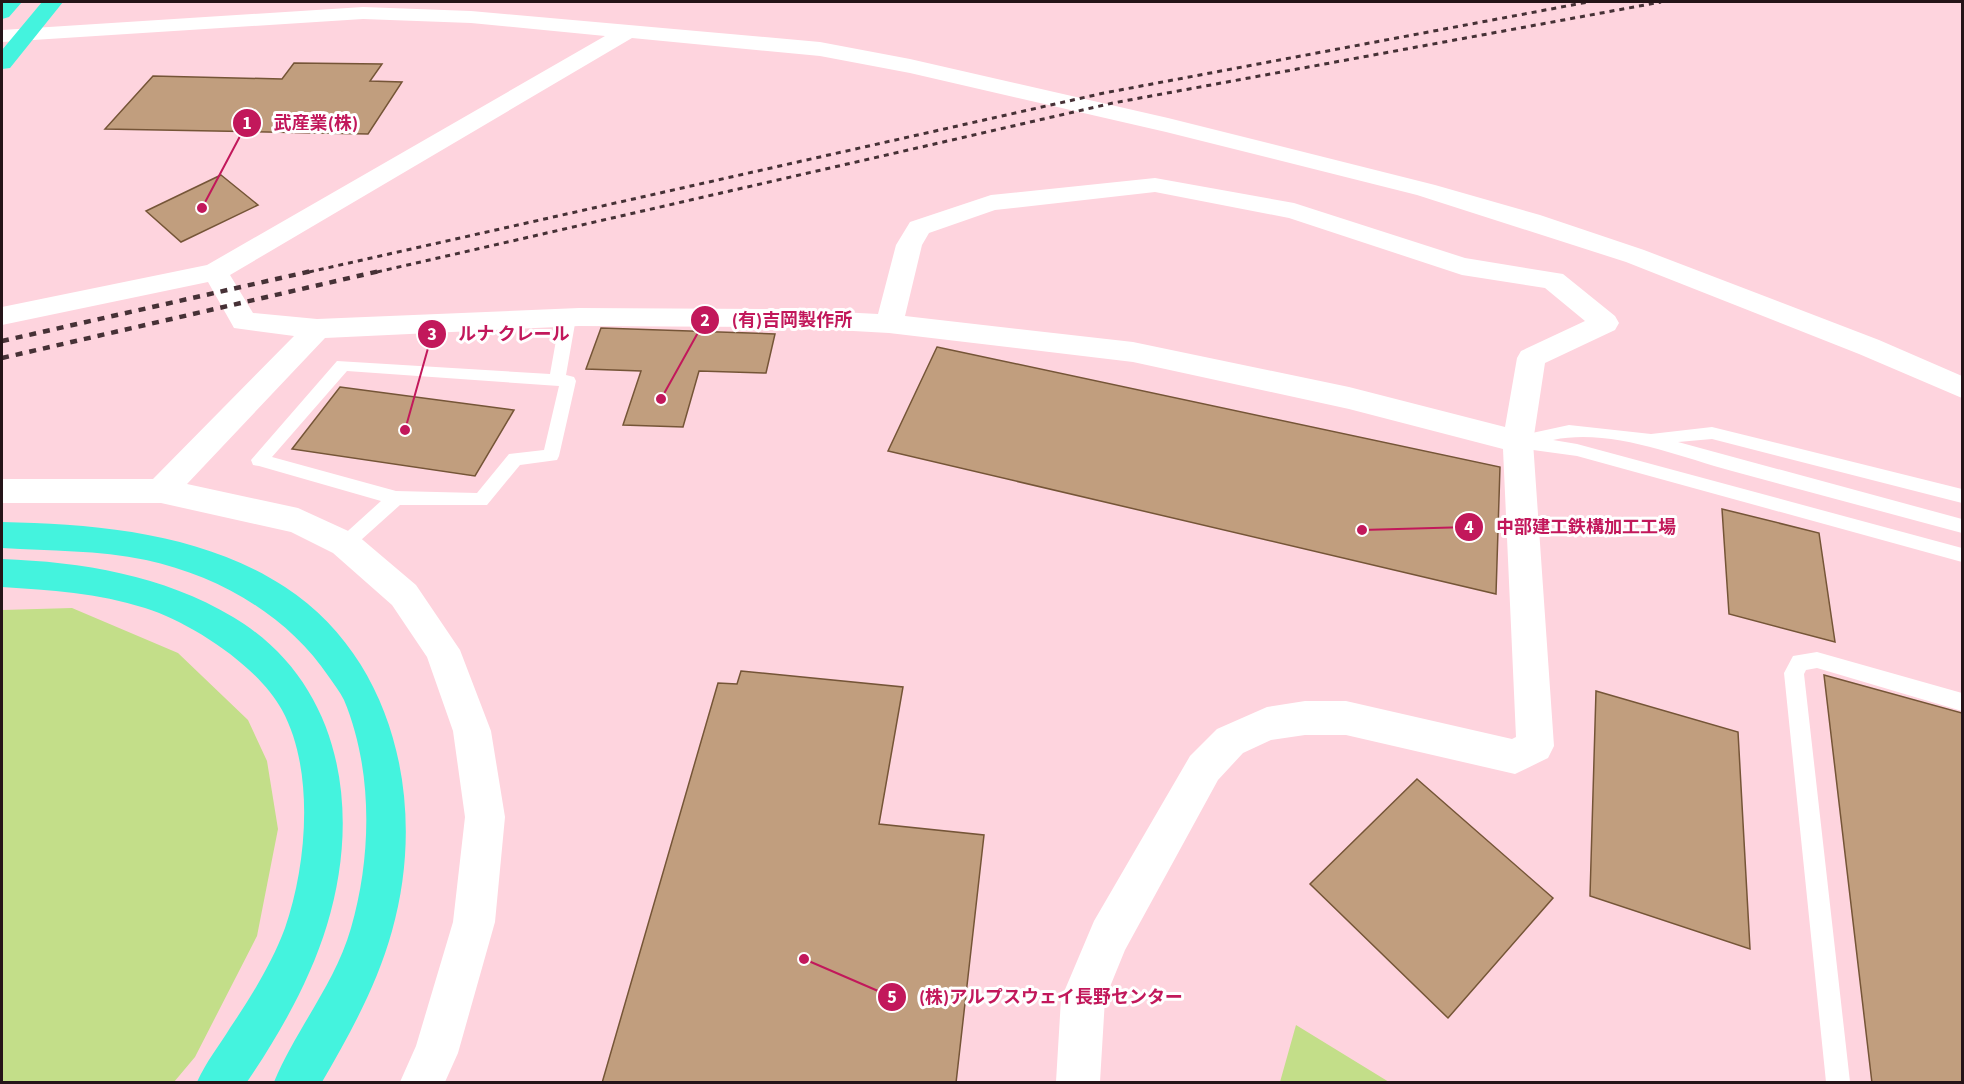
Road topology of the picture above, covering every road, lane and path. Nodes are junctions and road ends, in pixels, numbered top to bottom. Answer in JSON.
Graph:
{"nodes":[{"id":1,"x":12,"y":2,"type":"edge"},
{"id":2,"x":53,"y":2,"type":"edge"},
{"id":3,"x":2,"y":13,"type":"edge"},
{"id":4,"x":627,"y":32,"type":"junction"},
{"id":5,"x":3,"y":52,"type":"edge"},
{"id":6,"x":214,"y":272,"type":"junction"},
{"id":7,"x":2,"y":316,"type":"edge"},
{"id":8,"x":568,"y":318,"type":"junction"},
{"id":9,"x":889,"y":324,"type":"junction"},
{"id":10,"x":318,"y":329,"type":"junction"},
{"id":11,"x":557,"y":380,"type":"junction"},
{"id":12,"x":1962,"y":388,"type":"edge"},
{"id":13,"x":1648,"y":439,"type":"junction"},
{"id":14,"x":1518,"y":442,"type":"junction"},
{"id":15,"x":2,"y":491,"type":"edge"},
{"id":16,"x":161,"y":491,"type":"junction"},
{"id":17,"x":1962,"y":496,"type":"edge"},
{"id":18,"x":396,"y":498,"type":"junction"},
{"id":19,"x":1962,"y":526,"type":"edge"},
{"id":20,"x":2,"y":535,"type":"edge"},
{"id":21,"x":345,"y":544,"type":"junction"},
{"id":22,"x":1962,"y":555,"type":"edge"},
{"id":23,"x":2,"y":573,"type":"edge"},
{"id":24,"x":1962,"y":702,"type":"edge"},
{"id":25,"x":220,"y":1083,"type":"edge"},
{"id":26,"x":297,"y":1083,"type":"edge"},
{"id":27,"x":422,"y":1083,"type":"edge"},
{"id":28,"x":1078,"y":1083,"type":"edge"},
{"id":29,"x":1838,"y":1083,"type":"edge"}],
"edges":[{"from":1,"to":3,"type":"highway"},
{"from":2,"to":5,"type":"highway"},
{"from":4,"to":5,"type":"street"},
{"from":4,"to":6,"type":"street"},
{"from":4,"to":12,"type":"street"},
{"from":6,"to":7,"type":"street"},
{"from":6,"to":10,"type":"street"},
{"from":8,"to":9,"type":"street"},
{"from":8,"to":10,"type":"street"},
{"from":8,"to":11,"type":"lane"},
{"from":9,"to":14,"type":"street"},
{"from":9,"to":14,"type":"street"},
{"from":10,"to":16,"type":"street"},
{"from":11,"to":18,"type":"lane"},
{"from":11,"to":18,"type":"lane"},
{"from":13,"to":14,"type":"lane"},
{"from":13,"to":17,"type":"lane"},
{"from":13,"to":19,"type":"lane"},
{"from":14,"to":22,"type":"lane"},
{"from":14,"to":28,"type":"street"},
{"from":15,"to":16,"type":"street"},
{"from":16,"to":21,"type":"street"},
{"from":18,"to":21,"type":"lane"},
{"from":20,"to":26,"type":"highway"},
{"from":21,"to":27,"type":"street"},
{"from":23,"to":25,"type":"highway"},
{"from":24,"to":29,"type":"lane"}]}
